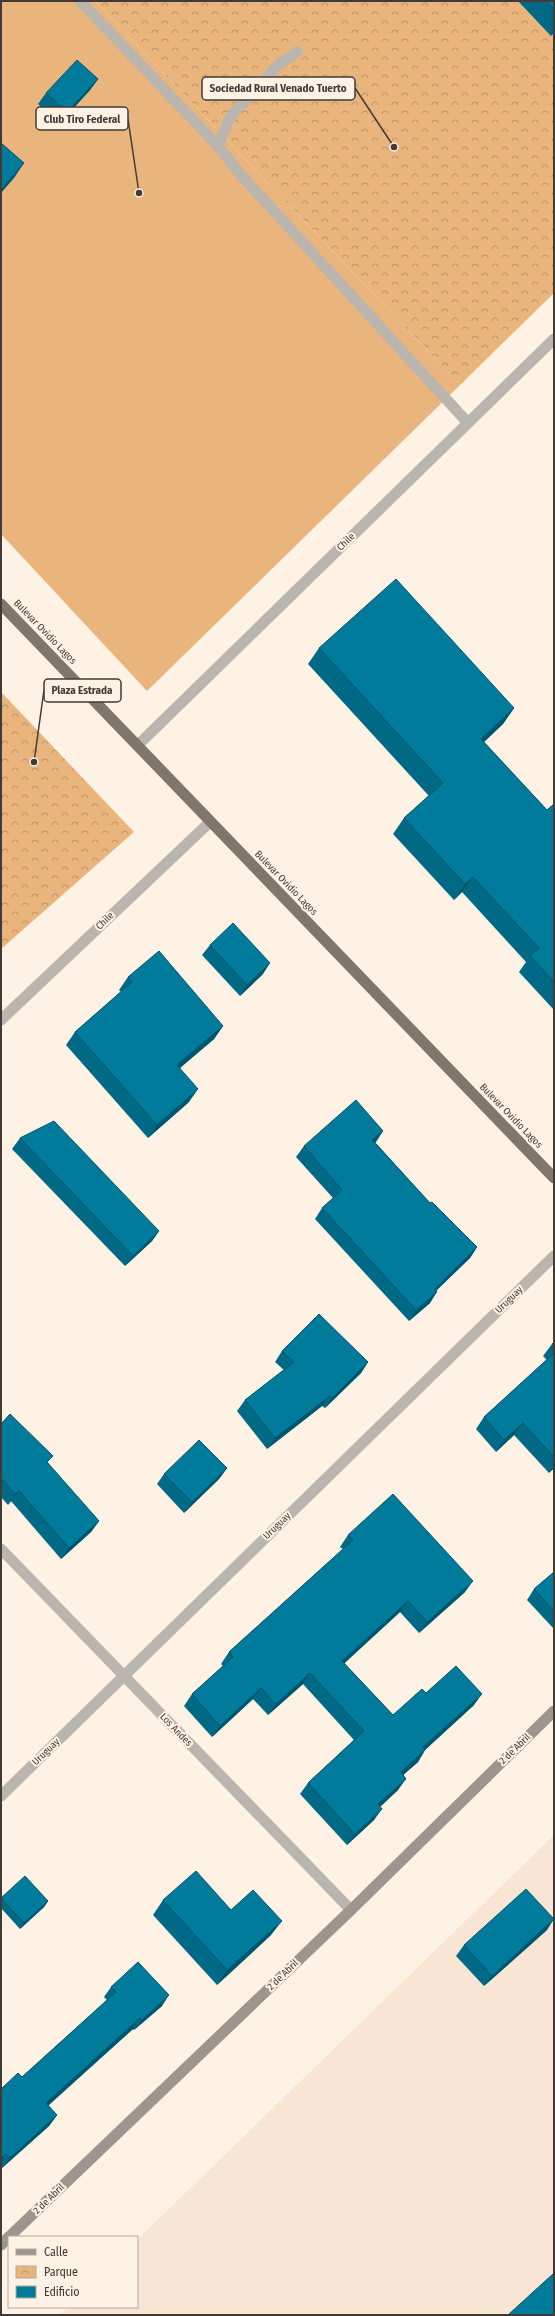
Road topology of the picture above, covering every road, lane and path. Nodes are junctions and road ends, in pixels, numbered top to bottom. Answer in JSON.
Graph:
{"nodes":[{"id":1,"x":80,"y":1,"type":"edge"},
{"id":2,"x":298,"y":52,"type":"dead end"},
{"id":3,"x":218,"y":146,"type":"junction"},
{"id":4,"x":554,"y":339,"type":"edge"},
{"id":5,"x":468,"y":423,"type":"junction"},
{"id":6,"x":1,"y":604,"type":"edge"},
{"id":7,"x":138,"y":746,"type":"junction"},
{"id":8,"x":210,"y":822,"type":"junction"},
{"id":9,"x":1,"y":1020,"type":"edge"},
{"id":10,"x":554,"y":1178,"type":"edge"},
{"id":11,"x":554,"y":1256,"type":"edge"},
{"id":12,"x":1,"y":1549,"type":"edge"},
{"id":13,"x":123,"y":1676,"type":"junction"},
{"id":14,"x":554,"y":1711,"type":"edge"},
{"id":15,"x":1,"y":1796,"type":"edge"},
{"id":16,"x":351,"y":1910,"type":"junction"},
{"id":17,"x":10,"y":2236,"type":"edge"}],
"edges":[{"from":1,"to":3,"type":"street"},
{"from":2,"to":3,"type":"street"},
{"from":3,"to":5,"type":"street"},
{"from":4,"to":5,"type":"street","name":"Chile"},
{"from":5,"to":7,"type":"street","name":"Chile"},
{"from":6,"to":7,"type":"highway","name":"Bulevar Ovidio Lagos"},
{"from":7,"to":8,"type":"highway","name":"Bulevar Ovidio Lagos"},
{"from":8,"to":9,"type":"street","name":"Chile"},
{"from":8,"to":10,"type":"highway","name":"Bulevar Ovidio Lagos"},
{"from":11,"to":13,"type":"street","name":"Uruguay"},
{"from":12,"to":13,"type":"street","name":"Los Andes"},
{"from":13,"to":15,"type":"street","name":"Uruguay"},
{"from":13,"to":16,"type":"street","name":"Los Andes"},
{"from":14,"to":16,"type":"main road","name":"2 de Abril"},
{"from":16,"to":17,"type":"main road","name":"2 de Abril"}]}
